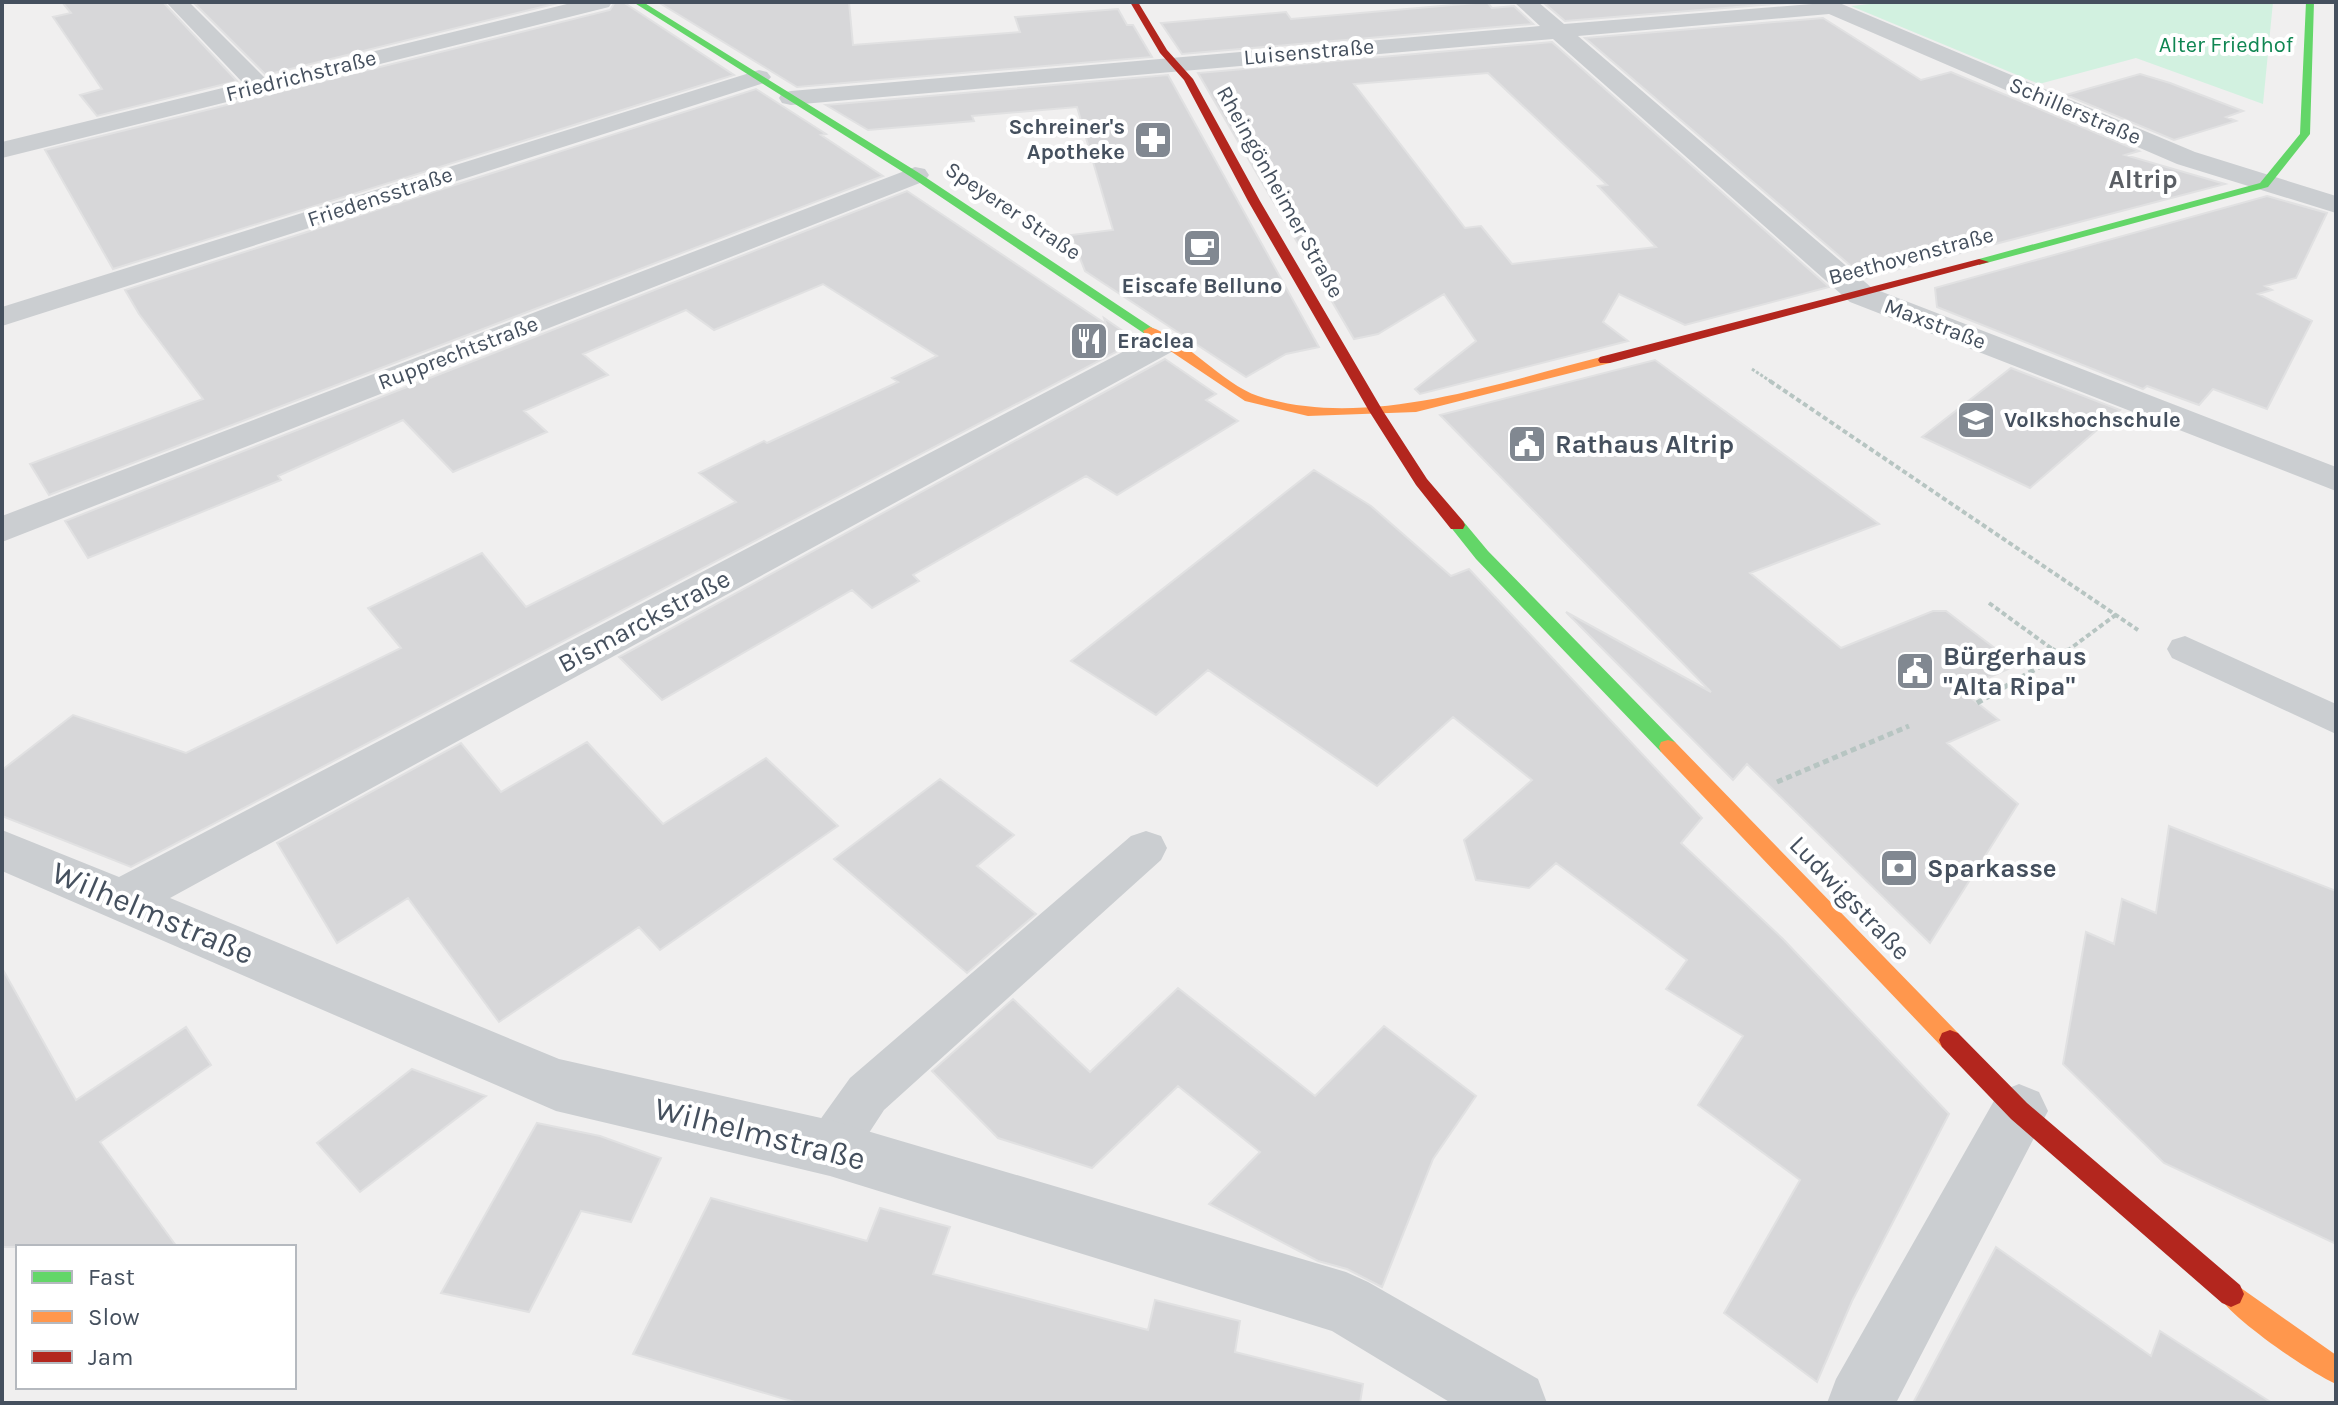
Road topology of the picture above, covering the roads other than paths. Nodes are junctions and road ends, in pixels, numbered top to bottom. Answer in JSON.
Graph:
{"nodes":[{"id":1,"x":177,"y":2,"type":"edge"},
{"id":2,"x":601,"y":2,"type":"edge"},
{"id":3,"x":637,"y":2,"type":"edge"},
{"id":4,"x":1134,"y":2,"type":"edge"},
{"id":5,"x":1525,"y":2,"type":"edge"},
{"id":6,"x":2310,"y":2,"type":"edge"},
{"id":7,"x":1824,"y":5,"type":"edge"},
{"id":8,"x":1559,"y":32,"type":"junction"},
{"id":9,"x":1174,"y":63,"type":"junction"},
{"id":10,"x":759,"y":77,"type":"junction"},
{"id":11,"x":259,"y":86,"type":"junction"},
{"id":12,"x":791,"y":98,"type":"junction"},
{"id":13,"x":2,"y":150,"type":"edge"},
{"id":14,"x":915,"y":175,"type":"junction"},
{"id":15,"x":2264,"y":185,"type":"junction"},
{"id":16,"x":2336,"y":205,"type":"edge"},
{"id":17,"x":1861,"y":295,"type":"junction"},
{"id":18,"x":2,"y":317,"type":"edge"},
{"id":19,"x":1166,"y":342,"type":"junction"},
{"id":20,"x":1376,"y":411,"type":"junction"},
{"id":21,"x":2336,"y":480,"type":"edge"},
{"id":22,"x":2,"y":530,"type":"edge"},
{"id":23,"x":2185,"y":649,"type":"dead end"},
{"id":24,"x":2336,"y":720,"type":"edge"},
{"id":25,"x":1146,"y":848,"type":"dead end"},
{"id":26,"x":4,"y":853,"type":"edge"},
{"id":27,"x":123,"y":899,"type":"junction"},
{"id":28,"x":2019,"y":1111,"type":"junction"},
{"id":29,"x":830,"y":1148,"type":"junction"},
{"id":30,"x":2336,"y":1371,"type":"edge"},
{"id":31,"x":1514,"y":1403,"type":"edge"},
{"id":32,"x":1860,"y":1403,"type":"edge"}],
"edges":[{"from":1,"to":11,"type":"street"},
{"from":2,"to":11,"type":"street","name":"Friedrichstraße"},
{"from":3,"to":10,"type":"street","name":"Speyerer Straße"},
{"from":4,"to":9,"type":"street","name":"Rheingönheimer Straße"},
{"from":5,"to":8,"type":"street","name":"Maxstraße"},
{"from":6,"to":15,"type":"street"},
{"from":7,"to":8,"type":"street","name":"Luisenstraße"},
{"from":7,"to":15,"type":"street","name":"Schillerstraße"},
{"from":8,"to":9,"type":"street","name":"Luisenstraße"},
{"from":8,"to":17,"type":"street","name":"Maxstraße"},
{"from":9,"to":12,"type":"street","name":"Luisenstraße"},
{"from":9,"to":20,"type":"street","name":"Rheingönheimer Straße"},
{"from":10,"to":12,"type":"street","name":"Speyerer Straße"},
{"from":10,"to":18,"type":"street","name":"Friedensstraße"},
{"from":11,"to":13,"type":"street","name":"Friedrichstraße"},
{"from":12,"to":14,"type":"street","name":"Speyerer Straße"},
{"from":14,"to":19,"type":"street","name":"Speyerer Straße"},
{"from":14,"to":22,"type":"street","name":"Rupprechtstraße"},
{"from":15,"to":16,"type":"street","name":"Schillerstraße"},
{"from":15,"to":17,"type":"street","name":"Beethovenstraße"},
{"from":17,"to":20,"type":"street","name":"Beethovenstraße"},
{"from":17,"to":21,"type":"street","name":"Maxstraße"},
{"from":19,"to":20,"type":"street","name":"Speyerer Straße"},
{"from":19,"to":27,"type":"street","name":"Bismarckstraße"},
{"from":20,"to":28,"type":"street","name":"Ludwigstraße"},
{"from":23,"to":24,"type":"lane"},
{"from":25,"to":29,"type":"lane"},
{"from":26,"to":27,"type":"street","name":"Wilhelmstraße"},
{"from":27,"to":29,"type":"street","name":"Wilhelmstraße"},
{"from":28,"to":30,"type":"street","name":"Ludwigstraße"},
{"from":28,"to":32,"type":"street"},
{"from":29,"to":31,"type":"street","name":"Wilhelmstraße"}]}
